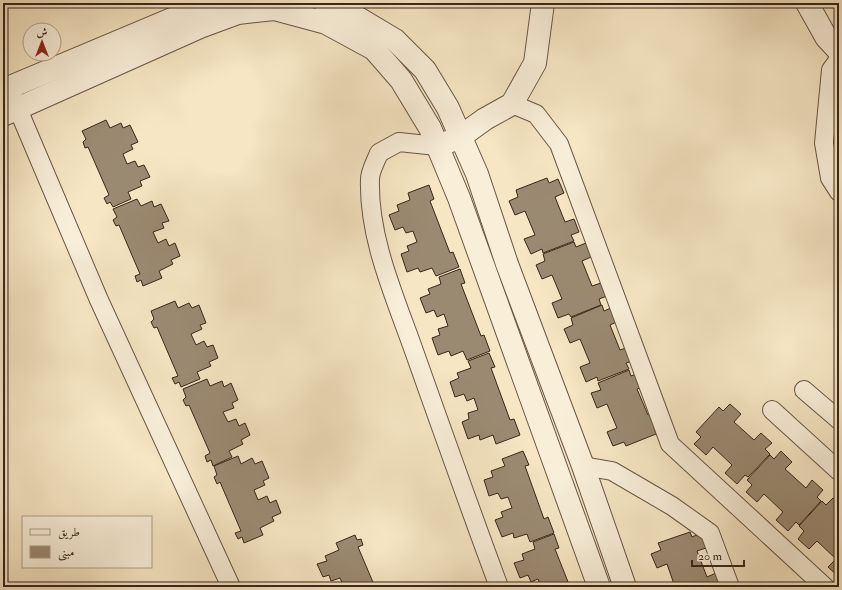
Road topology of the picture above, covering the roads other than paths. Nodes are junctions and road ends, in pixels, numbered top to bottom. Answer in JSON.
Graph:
{"nodes":[{"id":1,"x":210,"y":3,"type":"edge"},
{"id":2,"x":325,"y":3,"type":"edge"},
{"id":3,"x":543,"y":3,"type":"edge"},
{"id":4,"x":807,"y":3,"type":"edge"},
{"id":5,"x":839,"y":51,"type":"edge"},
{"id":6,"x":839,"y":59,"type":"edge"},
{"id":7,"x":6,"y":89,"type":"edge"},
{"id":8,"x":512,"y":104,"type":"junction"},
{"id":9,"x":11,"y":112,"type":"edge"},
{"id":10,"x":460,"y":137,"type":"junction"},
{"id":11,"x":437,"y":146,"type":"junction"},
{"id":12,"x":839,"y":192,"type":"edge"},
{"id":13,"x":804,"y":390,"type":"dead end"},
{"id":14,"x":772,"y":410,"type":"dead end"},
{"id":15,"x":839,"y":420,"type":"edge"},
{"id":16,"x":583,"y":466,"type":"junction"},
{"id":17,"x":839,"y":471,"type":"edge"},
{"id":18,"x":231,"y":587,"type":"edge"},
{"id":19,"x":499,"y":587,"type":"edge"},
{"id":20,"x":599,"y":587,"type":"edge"},
{"id":21,"x":625,"y":587,"type":"edge"},
{"id":22,"x":730,"y":587,"type":"edge"},
{"id":23,"x":824,"y":587,"type":"edge"}],
"edges":[{"from":1,"to":7,"type":"street"},
{"from":2,"to":10,"type":"street"},
{"from":3,"to":8,"type":"street"},
{"from":4,"to":5,"type":"street"},
{"from":6,"to":12,"type":"street"},
{"from":7,"to":9,"type":"street"},
{"from":8,"to":10,"type":"street"},
{"from":8,"to":23,"type":"street"},
{"from":9,"to":11,"type":"street"},
{"from":9,"to":18,"type":"street"},
{"from":10,"to":11,"type":"street"},
{"from":10,"to":16,"type":"street"},
{"from":11,"to":19,"type":"street"},
{"from":11,"to":20,"type":"street"},
{"from":13,"to":15,"type":"street"},
{"from":14,"to":17,"type":"street"},
{"from":16,"to":21,"type":"street"},
{"from":16,"to":22,"type":"street"}]}
